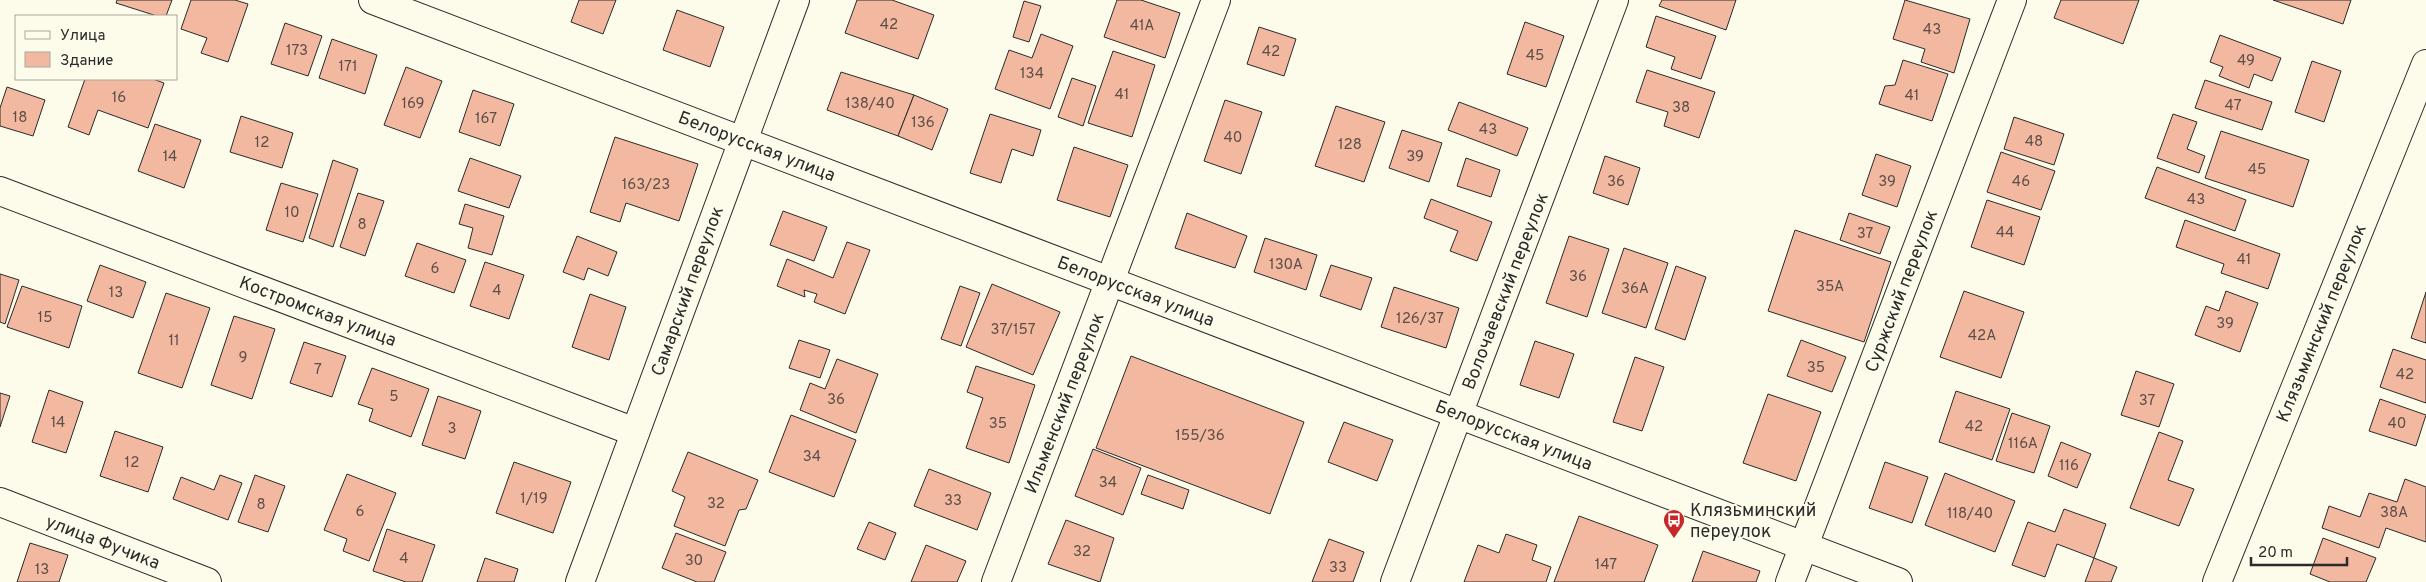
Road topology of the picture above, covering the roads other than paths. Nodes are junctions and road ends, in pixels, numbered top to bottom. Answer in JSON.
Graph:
{"nodes":[{"id":1,"x":373,"y":0,"type":"edge"},
{"id":2,"x":795,"y":0,"type":"edge"},
{"id":3,"x":1216,"y":0,"type":"edge"},
{"id":4,"x":1614,"y":0,"type":"edge"},
{"id":5,"x":2012,"y":0,"type":"edge"},
{"id":6,"x":2426,"y":64,"type":"edge"},
{"id":7,"x":742,"y":140,"type":"junction"},
{"id":8,"x":0,"y":191,"type":"edge"},
{"id":9,"x":1110,"y":281,"type":"junction"},
{"id":10,"x":1459,"y":414,"type":"junction"},
{"id":11,"x":635,"y":432,"type":"junction"},
{"id":12,"x":0,"y":502,"type":"edge"},
{"id":13,"x":1803,"y":546,"type":"junction"},
{"id":14,"x":207,"y":582,"type":"edge"},
{"id":15,"x":580,"y":582,"type":"edge"},
{"id":16,"x":996,"y":582,"type":"edge"},
{"id":17,"x":1396,"y":582,"type":"edge"},
{"id":18,"x":1790,"y":582,"type":"edge"},
{"id":19,"x":1898,"y":582,"type":"edge"},
{"id":20,"x":2217,"y":582,"type":"edge"}],
"edges":[{"from":1,"to":7,"type":"street","name":"Белорусская улица"},
{"from":2,"to":7,"type":"street","name":"Самарский переулок"},
{"from":3,"to":9,"type":"street","name":"Ильменский переулок"},
{"from":4,"to":10,"type":"street","name":"Волочаевский переулок"},
{"from":5,"to":13,"type":"street","name":"Суржский переулок"},
{"from":6,"to":20,"type":"street","name":"Клязьминский переулок"},
{"from":7,"to":9,"type":"street","name":"Белорусская улица"},
{"from":7,"to":11,"type":"street","name":"Самарский переулок"},
{"from":8,"to":11,"type":"street","name":"Костромская улица"},
{"from":9,"to":10,"type":"street","name":"Белорусская улица"},
{"from":9,"to":16,"type":"street","name":"Ильменский переулок"},
{"from":10,"to":13,"type":"street","name":"Белорусская улица"},
{"from":10,"to":17,"type":"street","name":"Волочаевский переулок"},
{"from":11,"to":15,"type":"street","name":"Самарский переулок"},
{"from":12,"to":14,"type":"street","name":"улица Фучика"},
{"from":13,"to":18,"type":"street","name":"Суржский переулок"},
{"from":13,"to":19,"type":"street","name":"Белорусская улица"}]}
